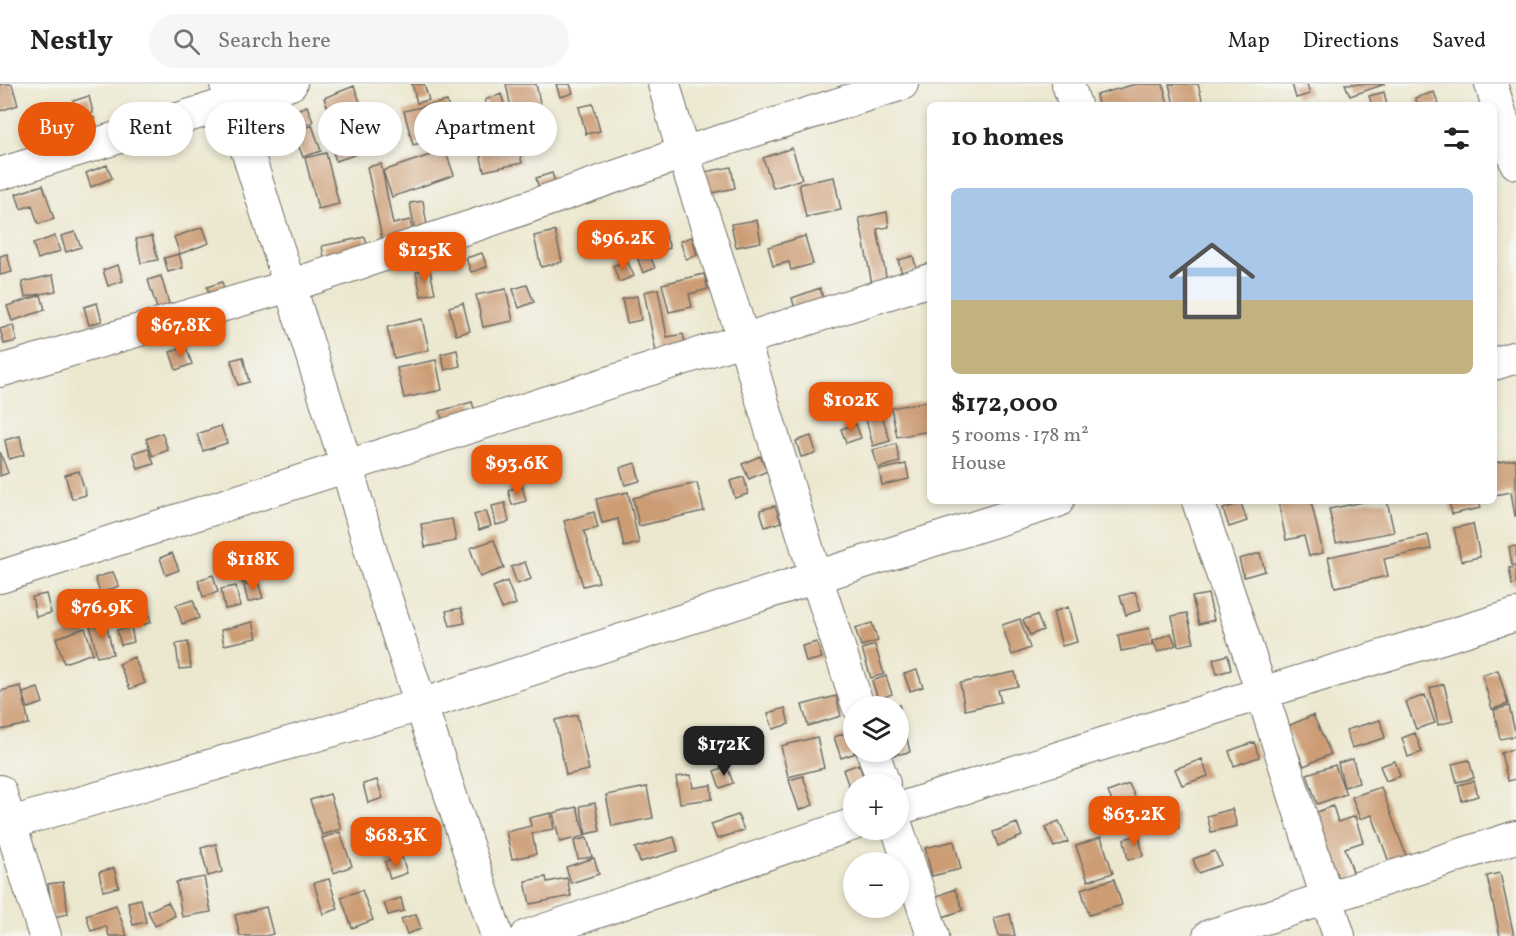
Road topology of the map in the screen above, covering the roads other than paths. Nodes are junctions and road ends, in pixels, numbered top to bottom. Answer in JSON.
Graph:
{"nodes":[{"id":1,"x":291,"y":84,"type":"edge"},
{"id":2,"x":664,"y":84,"type":"edge"},
{"id":3,"x":902,"y":84,"type":"edge"},
{"id":4,"x":1068,"y":84,"type":"edge"},
{"id":5,"x":230,"y":94,"type":"edge"},
{"id":6,"x":1497,"y":97,"type":"edge"},
{"id":7,"x":1074,"y":102,"type":"edge"},
{"id":8,"x":683,"y":153,"type":"junction"},
{"id":9,"x":1516,"y":163,"type":"edge"},
{"id":10,"x":0,"y":174,"type":"edge"},
{"id":11,"x":927,"y":281,"type":"edge"},
{"id":12,"x":289,"y":286,"type":"junction"},
{"id":13,"x":744,"y":341,"type":"junction"},
{"id":14,"x":1516,"y":357,"type":"edge"},
{"id":15,"x":1497,"y":363,"type":"edge"},
{"id":16,"x":0,"y":371,"type":"edge"},
{"id":17,"x":346,"y":467,"type":"junction"},
{"id":18,"x":1048,"y":504,"type":"edge"},
{"id":19,"x":1199,"y":504,"type":"edge"},
{"id":20,"x":816,"y":577,"type":"junction"},
{"id":21,"x":0,"y":578,"type":"edge"},
{"id":22,"x":1516,"y":615,"type":"edge"},
{"id":23,"x":1262,"y":693,"type":"junction"},
{"id":24,"x":855,"y":696,"type":"edge"},
{"id":25,"x":421,"y":705,"type":"junction"},
{"id":26,"x":0,"y":791,"type":"edge"},
{"id":27,"x":909,"y":805,"type":"edge"},
{"id":28,"x":5,"y":825,"type":"edge"},
{"id":29,"x":843,"y":828,"type":"edge"},
{"id":30,"x":1516,"y":837,"type":"edge"},
{"id":31,"x":901,"y":840,"type":"edge"},
{"id":32,"x":1327,"y":898,"type":"junction"},
{"id":33,"x":45,"y":936,"type":"edge"},
{"id":34,"x":497,"y":936,"type":"edge"},
{"id":35,"x":527,"y":936,"type":"edge"},
{"id":36,"x":933,"y":936,"type":"edge"},
{"id":37,"x":1209,"y":936,"type":"edge"},
{"id":38,"x":1339,"y":936,"type":"edge"}],
"edges":[{"from":1,"to":5,"type":"street"},
{"from":2,"to":8,"type":"street"},
{"from":3,"to":8,"type":"street"},
{"from":4,"to":7,"type":"street"},
{"from":5,"to":10,"type":"street"},
{"from":5,"to":12,"type":"street"},
{"from":6,"to":9,"type":"street"},
{"from":8,"to":12,"type":"street"},
{"from":8,"to":13,"type":"street"},
{"from":11,"to":13,"type":"street"},
{"from":12,"to":16,"type":"street"},
{"from":12,"to":17,"type":"street"},
{"from":13,"to":17,"type":"street"},
{"from":13,"to":20,"type":"street"},
{"from":14,"to":15,"type":"street"},
{"from":17,"to":21,"type":"street"},
{"from":17,"to":25,"type":"street"},
{"from":18,"to":20,"type":"street"},
{"from":19,"to":23,"type":"street"},
{"from":20,"to":24,"type":"street"},
{"from":20,"to":25,"type":"street"},
{"from":22,"to":23,"type":"street"},
{"from":23,"to":27,"type":"street"},
{"from":23,"to":32,"type":"street"},
{"from":25,"to":28,"type":"street"},
{"from":25,"to":34,"type":"street"},
{"from":26,"to":28,"type":"street"},
{"from":28,"to":33,"type":"street"},
{"from":29,"to":35,"type":"street"},
{"from":30,"to":32,"type":"street"},
{"from":31,"to":36,"type":"street"},
{"from":32,"to":37,"type":"street"},
{"from":32,"to":38,"type":"street"}]}
